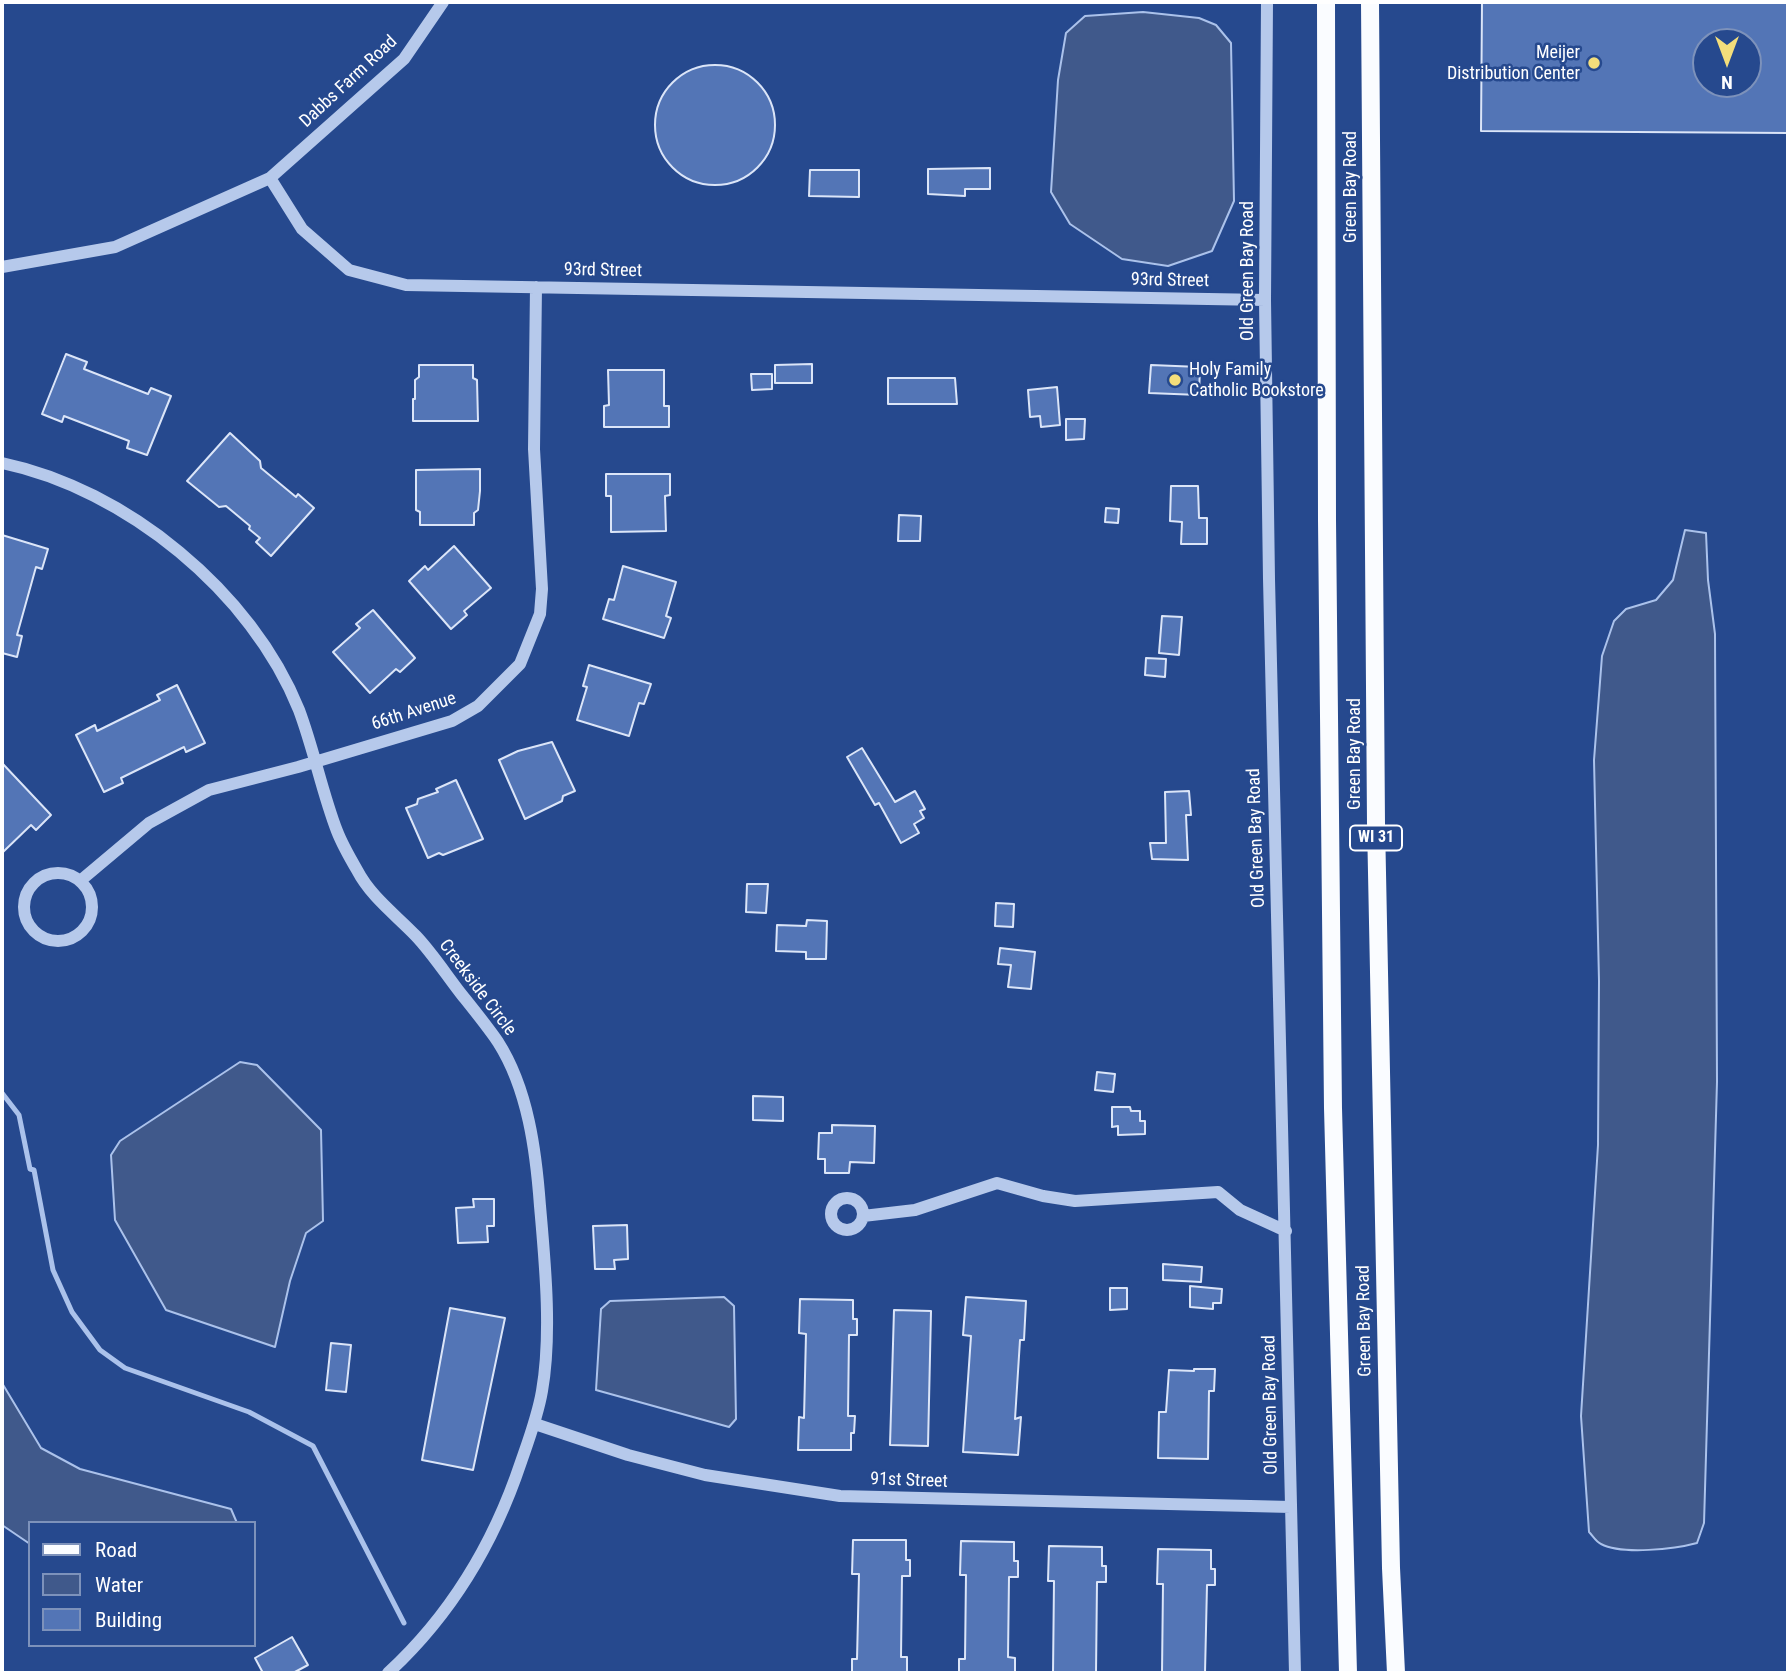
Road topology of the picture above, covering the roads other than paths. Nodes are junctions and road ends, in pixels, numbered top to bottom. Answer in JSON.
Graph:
{"nodes":[{"id":1,"x":443,"y":2,"type":"edge"},
{"id":2,"x":1267,"y":2,"type":"edge"},
{"id":3,"x":1325,"y":2,"type":"edge"},
{"id":4,"x":1370,"y":2,"type":"edge"},
{"id":5,"x":270,"y":178,"type":"junction"},
{"id":6,"x":2,"y":267,"type":"edge"},
{"id":7,"x":536,"y":287,"type":"junction"},
{"id":8,"x":1265,"y":300,"type":"junction"},
{"id":9,"x":2,"y":463,"type":"edge"},
{"id":10,"x":316,"y":760,"type":"junction"},
{"id":11,"x":80,"y":881,"type":"junction"},
{"id":12,"x":863,"y":1216,"type":"dead end"},
{"id":13,"x":1286,"y":1231,"type":"junction"},
{"id":14,"x":535,"y":1424,"type":"junction"},
{"id":15,"x":1291,"y":1507,"type":"junction"},
{"id":16,"x":388,"y":1673,"type":"edge"},
{"id":17,"x":1295,"y":1673,"type":"edge"},
{"id":18,"x":1348,"y":1673,"type":"edge"},
{"id":19,"x":1396,"y":1673,"type":"edge"}],
"edges":[{"from":1,"to":5,"type":"street","name":"Dabbs Farm Road"},
{"from":2,"to":8,"type":"street","name":"Old Green Bay Road"},
{"from":3,"to":18,"type":"main road","name":"Green Bay Road","number":"WI 31"},
{"from":4,"to":19,"type":"main road","name":"Green Bay Road","number":"WI 31"},
{"from":5,"to":6,"type":"street"},
{"from":5,"to":7,"type":"street","name":"93rd Street"},
{"from":7,"to":8,"type":"street","name":"93rd Street"},
{"from":7,"to":10,"type":"street","name":"66th Avenue"},
{"from":8,"to":13,"type":"street","name":"Old Green Bay Road"},
{"from":9,"to":10,"type":"street","name":"Creekside Circle"},
{"from":10,"to":11,"type":"street","name":"66th Avenue"},
{"from":10,"to":14,"type":"street","name":"Creekside Circle"},
{"from":11,"to":11,"type":"street"},
{"from":12,"to":13,"type":"street"},
{"from":13,"to":15,"type":"street","name":"Old Green Bay Road"},
{"from":14,"to":15,"type":"street","name":"91st Street"},
{"from":14,"to":16,"type":"street","name":"Creekside Circle"},
{"from":15,"to":17,"type":"street","name":"Old Green Bay Road"}]}
